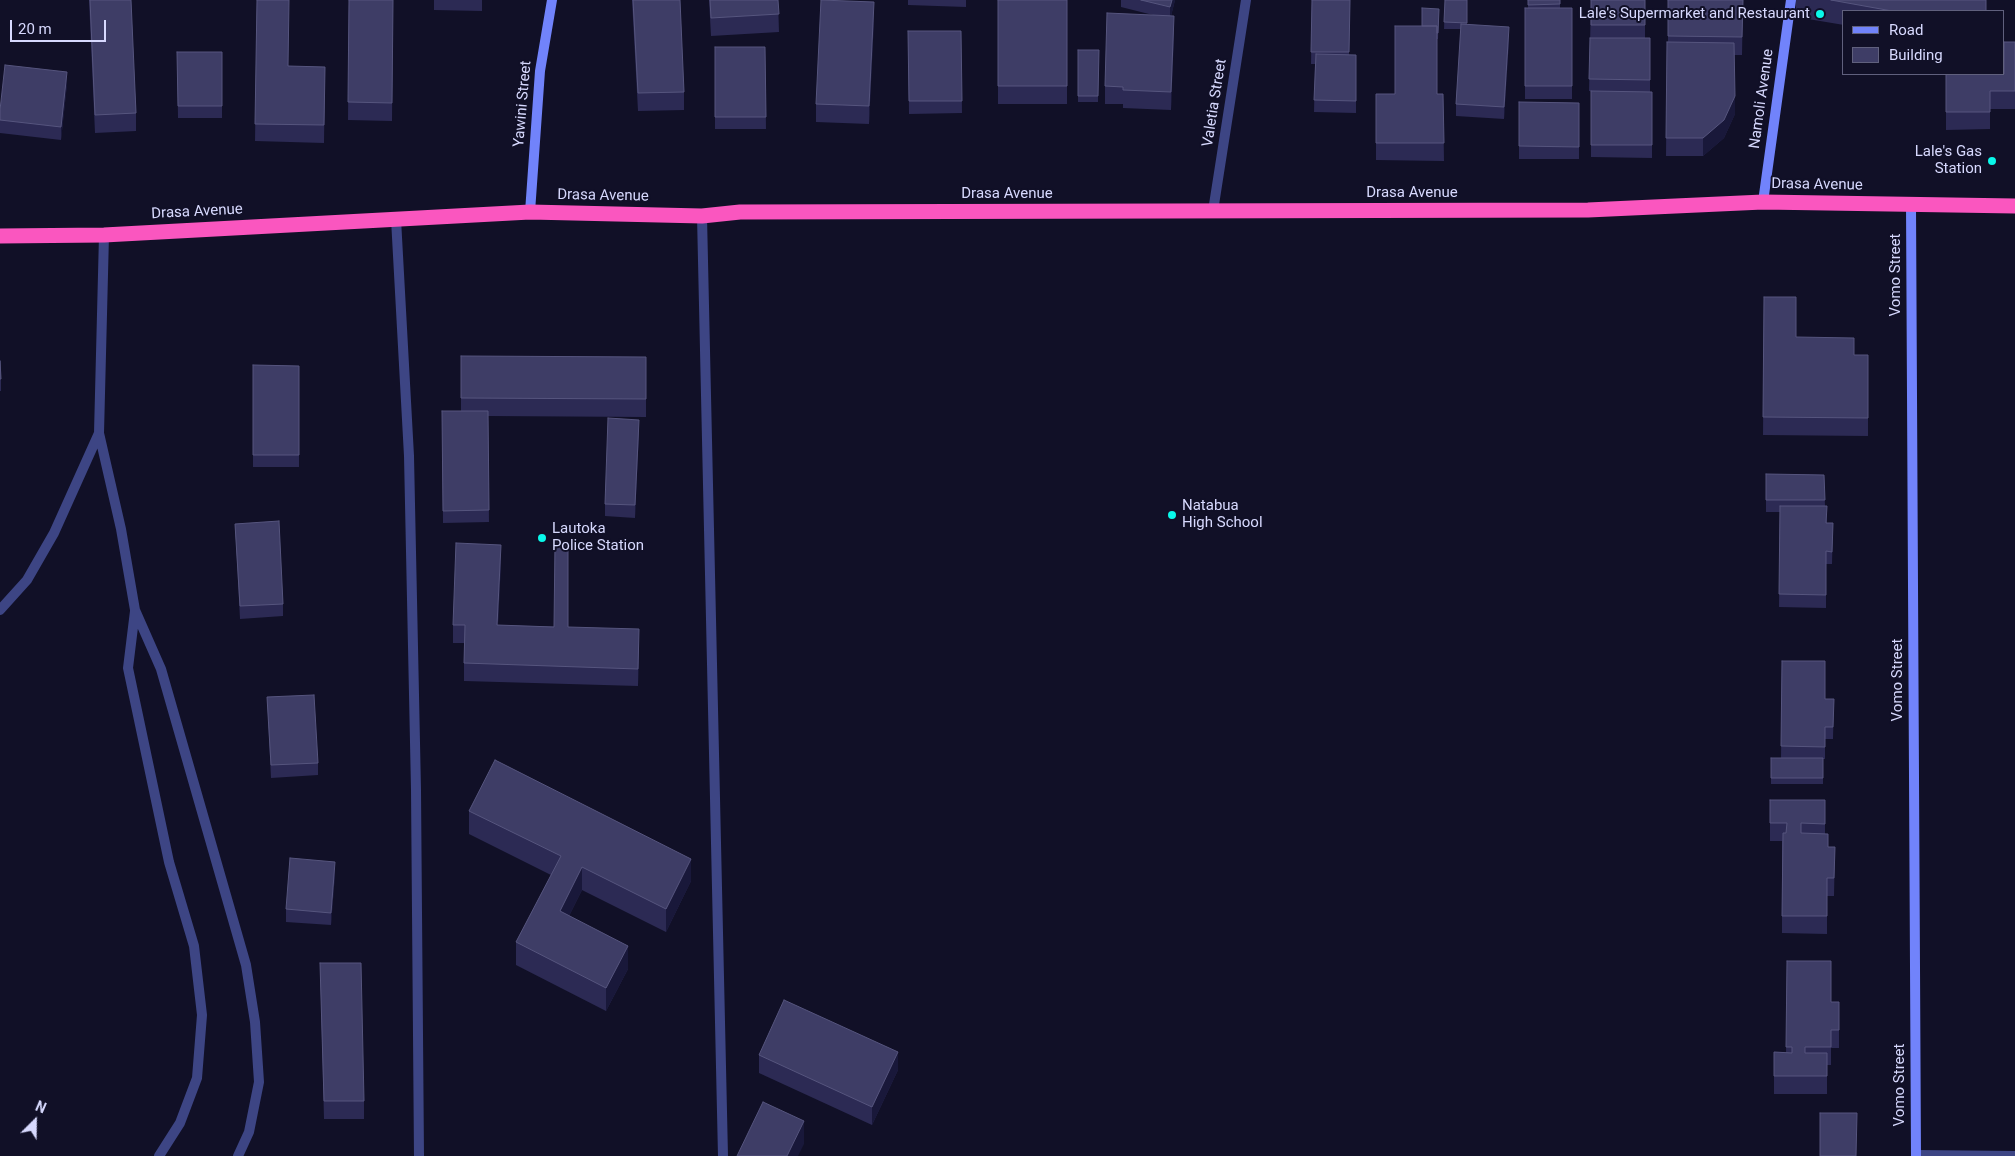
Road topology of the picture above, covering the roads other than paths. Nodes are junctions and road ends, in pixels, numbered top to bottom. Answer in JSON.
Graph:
{"nodes":[{"id":1,"x":552,"y":0,"type":"edge"},
{"id":2,"x":1246,"y":0,"type":"edge"},
{"id":3,"x":1791,"y":0,"type":"edge"},
{"id":4,"x":1763,"y":202,"type":"junction"},
{"id":5,"x":1911,"y":205,"type":"junction"},
{"id":6,"x":2015,"y":206,"type":"edge"},
{"id":7,"x":1213,"y":211,"type":"junction"},
{"id":8,"x":530,"y":212,"type":"junction"},
{"id":9,"x":702,"y":216,"type":"junction"},
{"id":10,"x":396,"y":219,"type":"junction"},
{"id":11,"x":104,"y":235,"type":"junction"},
{"id":12,"x":0,"y":236,"type":"edge"},
{"id":13,"x":99,"y":433,"type":"junction"},
{"id":14,"x":0,"y":610,"type":"edge"},
{"id":15,"x":135,"y":610,"type":"junction"},
{"id":16,"x":159,"y":1156,"type":"edge"},
{"id":17,"x":238,"y":1156,"type":"edge"},
{"id":18,"x":419,"y":1156,"type":"edge"},
{"id":19,"x":723,"y":1156,"type":"edge"},
{"id":20,"x":1916,"y":1156,"type":"edge"},
{"id":21,"x":2015,"y":1156,"type":"edge"}],
"edges":[{"from":1,"to":8,"type":"main road","name":"Yawini Street"},
{"from":2,"to":7,"type":"street","name":"Valetia Street"},
{"from":3,"to":4,"type":"main road","name":"Namoli Avenue"},
{"from":4,"to":5,"type":"highway","name":"Drasa Avenue"},
{"from":4,"to":7,"type":"highway","name":"Drasa Avenue"},
{"from":5,"to":6,"type":"highway","name":"Drasa Avenue"},
{"from":5,"to":20,"type":"main road","name":"Vomo Street"},
{"from":7,"to":9,"type":"highway","name":"Drasa Avenue"},
{"from":8,"to":9,"type":"highway","name":"Drasa Avenue"},
{"from":8,"to":10,"type":"highway","name":"Drasa Avenue"},
{"from":9,"to":19,"type":"street"},
{"from":10,"to":11,"type":"highway","name":"Drasa Avenue"},
{"from":10,"to":18,"type":"street"},
{"from":11,"to":12,"type":"highway","name":"Drasa Avenue"},
{"from":11,"to":13,"type":"street"},
{"from":13,"to":14,"type":"street"},
{"from":13,"to":15,"type":"street"},
{"from":15,"to":16,"type":"street"},
{"from":15,"to":17,"type":"street"},
{"from":20,"to":21,"type":"street"}]}
